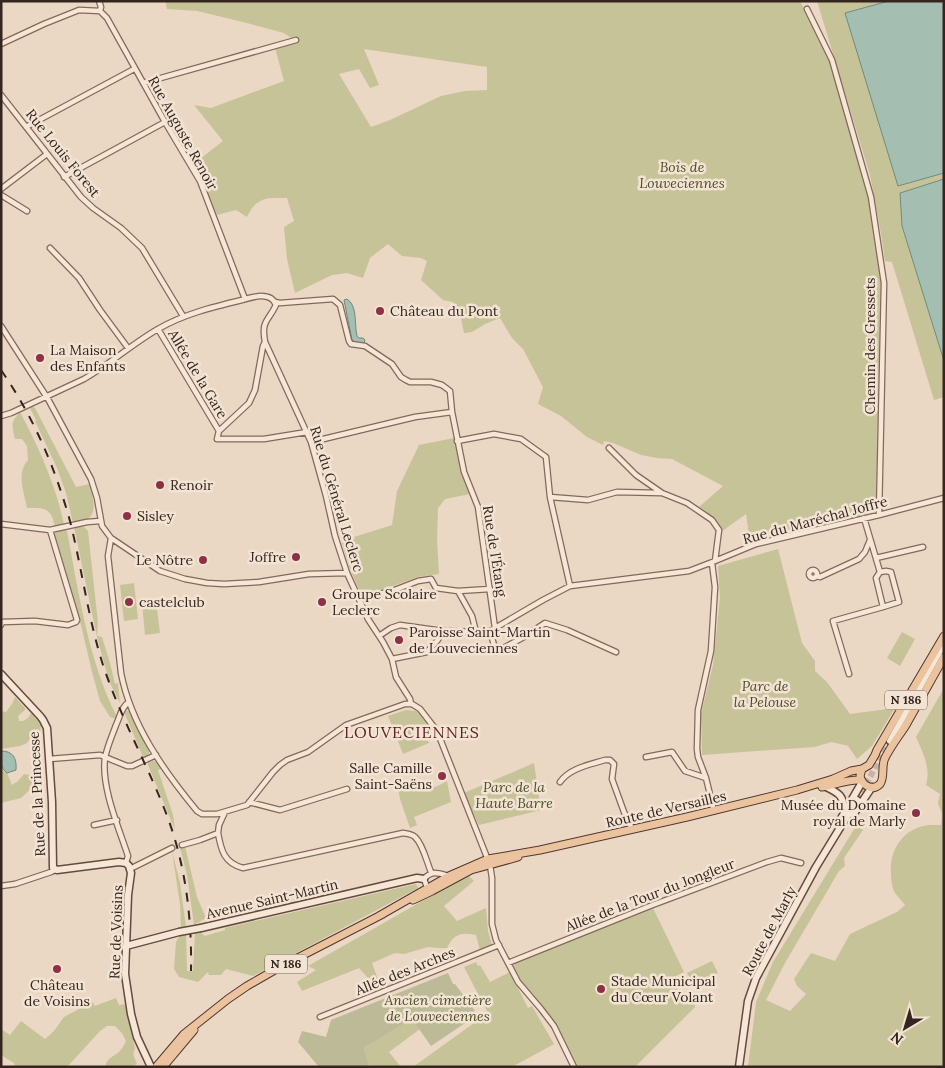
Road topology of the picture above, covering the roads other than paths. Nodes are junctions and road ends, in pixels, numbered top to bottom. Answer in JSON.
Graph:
{"nodes":[{"id":1,"x":98,"y":1,"type":"edge"},
{"id":2,"x":807,"y":9,"type":"dead end"},
{"id":3,"x":100,"y":11,"type":"junction"},
{"id":4,"x":296,"y":40,"type":"dead end"},
{"id":5,"x":1,"y":44,"type":"edge"},
{"id":6,"x":134,"y":69,"type":"junction"},
{"id":7,"x":143,"y":84,"type":"junction"},
{"id":8,"x":1,"y":95,"type":"edge"},
{"id":9,"x":164,"y":122,"type":"junction"},
{"id":10,"x":26,"y":127,"type":"junction"},
{"id":11,"x":47,"y":154,"type":"junction"},
{"id":12,"x":64,"y":177,"type":"junction"},
{"id":13,"x":1,"y":188,"type":"edge"},
{"id":14,"x":1,"y":195,"type":"edge"},
{"id":15,"x":27,"y":211,"type":"dead end"},
{"id":16,"x":50,"y":248,"type":"dead end"},
{"id":17,"x":245,"y":299,"type":"junction"},
{"id":18,"x":275,"y":302,"type":"junction"},
{"id":19,"x":182,"y":316,"type":"junction"},
{"id":20,"x":1,"y":326,"type":"edge"},
{"id":21,"x":158,"y":328,"type":"junction"},
{"id":22,"x":265,"y":342,"type":"junction"},
{"id":23,"x":128,"y":348,"type":"junction"},
{"id":24,"x":46,"y":397,"type":"junction"},
{"id":25,"x":452,"y":412,"type":"junction"},
{"id":26,"x":2,"y":415,"type":"edge"},
{"id":27,"x":219,"y":431,"type":"junction"},
{"id":28,"x":307,"y":432,"type":"junction"},
{"id":29,"x":457,"y":441,"type":"junction"},
{"id":30,"x":311,"y":442,"type":"junction"},
{"id":31,"x":609,"y":448,"type":"dead end"},
{"id":32,"x":662,"y":493,"type":"junction"},
{"id":33,"x":550,"y":497,"type":"junction"},
{"id":34,"x":944,"y":498,"type":"edge"},
{"id":35,"x":879,"y":515,"type":"junction"},
{"id":36,"x":864,"y":518,"type":"junction"},
{"id":37,"x":100,"y":522,"type":"junction"},
{"id":38,"x":1,"y":524,"type":"edge"},
{"id":39,"x":50,"y":530,"type":"junction"},
{"id":40,"x":112,"y":538,"type":"junction"},
{"id":41,"x":870,"y":540,"type":"junction"},
{"id":42,"x":922,"y":547,"type":"dead end"},
{"id":43,"x":876,"y":558,"type":"junction"},
{"id":44,"x":713,"y":562,"type":"junction"},
{"id":45,"x":880,"y":572,"type":"junction"},
{"id":46,"x":347,"y":573,"type":"junction"},
{"id":47,"x":817,"y":576,"type":"dead end"},
{"id":48,"x":570,"y":586,"type":"junction"},
{"id":49,"x":490,"y":589,"type":"junction"},
{"id":50,"x":458,"y":591,"type":"junction"},
{"id":51,"x":359,"y":599,"type":"junction"},
{"id":52,"x":883,"y":607,"type":"junction"},
{"id":53,"x":1,"y":625,"type":"edge"},
{"id":54,"x":495,"y":628,"type":"junction"},
{"id":55,"x":443,"y":631,"type":"junction"},
{"id":56,"x":490,"y":631,"type":"junction"},
{"id":57,"x":476,"y":632,"type":"junction"},
{"id":58,"x":379,"y":636,"type":"junction"},
{"id":59,"x":944,"y":636,"type":"edge"},
{"id":60,"x":944,"y":644,"type":"edge"},
{"id":61,"x":616,"y":652,"type":"dead end"},
{"id":62,"x":944,"y":657,"type":"edge"},
{"id":63,"x":392,"y":659,"type":"junction"},
{"id":64,"x":1,"y":674,"type":"edge"},
{"id":65,"x":849,"y":674,"type":"dead end"},
{"id":66,"x":128,"y":702,"type":"junction"},
{"id":67,"x":411,"y":704,"type":"junction"},
{"id":68,"x":890,"y":741,"type":"tunnel mouth"},
{"id":69,"x":105,"y":756,"type":"junction"},
{"id":70,"x":156,"y":756,"type":"junction"},
{"id":71,"x":646,"y":757,"type":"dead end"},
{"id":72,"x":49,"y":759,"type":"junction"},
{"id":73,"x":869,"y":765,"type":"junction"},
{"id":74,"x":862,"y":769,"type":"junction"},
{"id":75,"x":882,"y":772,"type":"junction"},
{"id":76,"x":706,"y":778,"type":"junction"},
{"id":77,"x":861,"y":781,"type":"junction"},
{"id":78,"x":560,"y":782,"type":"dead end"},
{"id":79,"x":824,"y":786,"type":"junction"},
{"id":80,"x":872,"y":787,"type":"junction"},
{"id":81,"x":347,"y":789,"type":"dead end"},
{"id":82,"x":797,"y":790,"type":"junction"},
{"id":83,"x":857,"y":800,"type":"tunnel mouth"},
{"id":84,"x":250,"y":802,"type":"junction"},
{"id":85,"x":714,"y":811,"type":"junction"},
{"id":86,"x":225,"y":812,"type":"junction"},
{"id":87,"x":844,"y":812,"type":"junction"},
{"id":88,"x":117,"y":820,"type":"junction"},
{"id":89,"x":94,"y":825,"type":"dead end"},
{"id":90,"x":632,"y":830,"type":"junction"},
{"id":91,"x":218,"y":833,"type":"junction"},
{"id":92,"x":182,"y":845,"type":"dead end"},
{"id":93,"x":172,"y":848,"type":"dead end"},
{"id":94,"x":489,"y":862,"type":"junction"},
{"id":95,"x":801,"y":863,"type":"dead end"},
{"id":96,"x":128,"y":866,"type":"junction"},
{"id":97,"x":816,"y":867,"type":"junction"},
{"id":98,"x":55,"y":870,"type":"junction"},
{"id":99,"x":431,"y":872,"type":"junction"},
{"id":100,"x":449,"y":876,"type":"junction"},
{"id":101,"x":424,"y":880,"type":"junction"},
{"id":102,"x":1,"y":886,"type":"edge"},
{"id":103,"x":430,"y":889,"type":"junction"},
{"id":104,"x":499,"y":945,"type":"junction"},
{"id":105,"x":126,"y":946,"type":"junction"},
{"id":106,"x":508,"y":963,"type":"junction"},
{"id":107,"x":320,"y":1017,"type":"dead end"},
{"id":108,"x":200,"y":1022,"type":"junction"},
{"id":109,"x":151,"y":1067,"type":"edge"},
{"id":110,"x":156,"y":1067,"type":"edge"},
{"id":111,"x":163,"y":1067,"type":"edge"},
{"id":112,"x":574,"y":1067,"type":"edge"},
{"id":113,"x":738,"y":1067,"type":"edge"}],
"edges":[{"from":1,"to":3,"type":"street"},
{"from":2,"to":35,"type":"street","name":"Chemin des Gressets"},
{"from":3,"to":5,"type":"street"},
{"from":3,"to":6,"type":"street","name":"Rue Auguste Renoir"},
{"from":4,"to":7,"type":"street"},
{"from":6,"to":7,"type":"street","name":"Rue Auguste Renoir"},
{"from":6,"to":10,"type":"street"},
{"from":7,"to":9,"type":"street","name":"Rue Auguste Renoir"},
{"from":8,"to":10,"type":"street","name":"Rue Louis Forest"},
{"from":9,"to":12,"type":"street"},
{"from":9,"to":17,"type":"street","name":"Rue Auguste Renoir"},
{"from":10,"to":11,"type":"street","name":"Rue Louis Forest"},
{"from":11,"to":12,"type":"street","name":"Rue Louis Forest"},
{"from":11,"to":13,"type":"street"},
{"from":12,"to":19,"type":"street","name":"Rue Louis Forest"},
{"from":14,"to":15,"type":"street"},
{"from":16,"to":23,"type":"street"},
{"from":17,"to":18,"type":"street"},
{"from":17,"to":19,"type":"street"},
{"from":18,"to":22,"type":"street"},
{"from":18,"to":25,"type":"street","name":"Rue de l'Étang"},
{"from":19,"to":21,"type":"street"},
{"from":20,"to":24,"type":"street"},
{"from":21,"to":23,"type":"street"},
{"from":21,"to":27,"type":"street","name":"Allée de la Gare"},
{"from":22,"to":27,"type":"street"},
{"from":22,"to":28,"type":"street","name":"Rue du Général Leclerc"},
{"from":23,"to":24,"type":"street"},
{"from":24,"to":26,"type":"street"},
{"from":24,"to":37,"type":"street"},
{"from":25,"to":29,"type":"street","name":"Rue de l'Étang"},
{"from":25,"to":30,"type":"street"},
{"from":27,"to":28,"type":"street"},
{"from":28,"to":30,"type":"street","name":"Rue du Général Leclerc"},
{"from":29,"to":33,"type":"street"},
{"from":29,"to":49,"type":"street","name":"Rue de l'Étang"},
{"from":30,"to":46,"type":"street","name":"Rue du Général Leclerc"},
{"from":31,"to":32,"type":"street"},
{"from":32,"to":33,"type":"street"},
{"from":32,"to":44,"type":"street"},
{"from":33,"to":48,"type":"street"},
{"from":34,"to":35,"type":"street","name":"Rue du Maréchal Joffre"},
{"from":35,"to":36,"type":"street","name":"Rue du Maréchal Joffre"},
{"from":36,"to":41,"type":"street"},
{"from":36,"to":44,"type":"street","name":"Rue du Maréchal Joffre"},
{"from":37,"to":39,"type":"street"},
{"from":37,"to":40,"type":"street"},
{"from":38,"to":39,"type":"street"},
{"from":39,"to":53,"type":"street"},
{"from":40,"to":46,"type":"street"},
{"from":40,"to":66,"type":"street"},
{"from":41,"to":43,"type":"street"},
{"from":41,"to":47,"type":"street"},
{"from":42,"to":43,"type":"street"},
{"from":43,"to":45,"type":"street"},
{"from":44,"to":48,"type":"street","name":"Rue du Maréchal Joffre"},
{"from":44,"to":76,"type":"street"},
{"from":45,"to":52,"type":"street"},
{"from":45,"to":52,"type":"street"},
{"from":46,"to":51,"type":"street","name":"Rue du Général Leclerc"},
{"from":48,"to":54,"type":"street","name":"Rue du Maréchal Joffre"},
{"from":49,"to":50,"type":"street"},
{"from":49,"to":54,"type":"street","name":"Rue de l'Étang"},
{"from":50,"to":51,"type":"street"},
{"from":50,"to":57,"type":"street"},
{"from":51,"to":58,"type":"street","name":"Rue du Général Leclerc"},
{"from":52,"to":65,"type":"street"},
{"from":54,"to":56,"type":"street","name":"Rue du Maréchal Joffre"},
{"from":55,"to":57,"type":"street"},
{"from":55,"to":58,"type":"street"},
{"from":55,"to":63,"type":"street"},
{"from":56,"to":57,"type":"street"},
{"from":56,"to":61,"type":"street"},
{"from":58,"to":63,"type":"street","name":"Rue du Général Leclerc"},
{"from":59,"to":73,"type":"main road","number":"N 186"},
{"from":60,"to":68,"type":"street"},
{"from":62,"to":75,"type":"main road","number":"N 186"},
{"from":63,"to":67,"type":"street","name":"Rue du Général Leclerc"},
{"from":64,"to":72,"type":"street","name":"Rue de la Princesse"},
{"from":66,"to":69,"type":"street","name":"Rue de Voisins"},
{"from":66,"to":70,"type":"street"},
{"from":67,"to":84,"type":"street"},
{"from":67,"to":94,"type":"street","name":"Rue du Général Leclerc"},
{"from":69,"to":70,"type":"street"},
{"from":69,"to":72,"type":"street"},
{"from":69,"to":88,"type":"street","name":"Rue de Voisins"},
{"from":70,"to":86,"type":"street"},
{"from":71,"to":76,"type":"street"},
{"from":72,"to":98,"type":"street","name":"Rue de la Princesse"},
{"from":73,"to":74,"type":"main road","name":"Route de Versailles"},
{"from":73,"to":75,"type":"main road"},
{"from":74,"to":77,"type":"main road"},
{"from":74,"to":82,"type":"main road","name":"Route de Versailles","number":"N 186"},
{"from":75,"to":80,"type":"main road"},
{"from":76,"to":85,"type":"street"},
{"from":77,"to":79,"type":"main road","name":"Route de Versailles","number":"N 186"},
{"from":77,"to":80,"type":"main road"},
{"from":77,"to":87,"type":"street","name":"Route de Marly"},
{"from":78,"to":90,"type":"street"},
{"from":79,"to":82,"type":"main road","name":"Route de Versailles","number":"N 186"},
{"from":79,"to":87,"type":"street"},
{"from":80,"to":97,"type":"street","name":"Route de Marly"},
{"from":81,"to":84,"type":"street"},
{"from":82,"to":85,"type":"main road","name":"Route de Versailles","number":"N 186"},
{"from":83,"to":97,"type":"street","name":"Route de Marly"},
{"from":84,"to":86,"type":"street"},
{"from":85,"to":90,"type":"main road","name":"Route de Versailles","number":"N 186"},
{"from":86,"to":91,"type":"street"},
{"from":87,"to":97,"type":"street","name":"Route de Marly"},
{"from":88,"to":89,"type":"street"},
{"from":88,"to":96,"type":"street","name":"Rue de Voisins"},
{"from":90,"to":94,"type":"main road","name":"Route de Versailles","number":"N 186"},
{"from":91,"to":92,"type":"street"},
{"from":91,"to":99,"type":"street"},
{"from":93,"to":96,"type":"street"},
{"from":94,"to":100,"type":"main road","name":"Route de Versailles","number":"N 186"},
{"from":94,"to":103,"type":"main road","name":"Route de Versailles","number":"N 186"},
{"from":94,"to":104,"type":"street","name":"Rue du Général Leclerc"},
{"from":95,"to":106,"type":"street","name":"Allée de la Tour du Jongleur"},
{"from":96,"to":98,"type":"street"},
{"from":96,"to":105,"type":"street","name":"Rue de Voisins"},
{"from":97,"to":113,"type":"street","name":"Route de Marly"},
{"from":98,"to":102,"type":"street"},
{"from":99,"to":100,"type":"street"},
{"from":99,"to":101,"type":"street"},
{"from":100,"to":103,"type":"main road","name":"Route de Versailles","number":"N 186"},
{"from":101,"to":103,"type":"street"},
{"from":101,"to":105,"type":"street","name":"Avenue Saint-Martin","bridge":true},
{"from":103,"to":108,"type":"main road","name":"Route de Versailles","number":"N 186"},
{"from":104,"to":106,"type":"street","name":"Rue du Général Leclerc"},
{"from":104,"to":107,"type":"street","name":"Allée des Arches"},
{"from":105,"to":109,"type":"street","name":"Rue de Voisins"},
{"from":106,"to":112,"type":"street","name":"Rue du Général Leclerc"},
{"from":108,"to":110,"type":"main road","name":"Route de Versailles","number":"N 186"},
{"from":108,"to":111,"type":"main road","name":"Route de Versailles","number":"N 186"}]}
